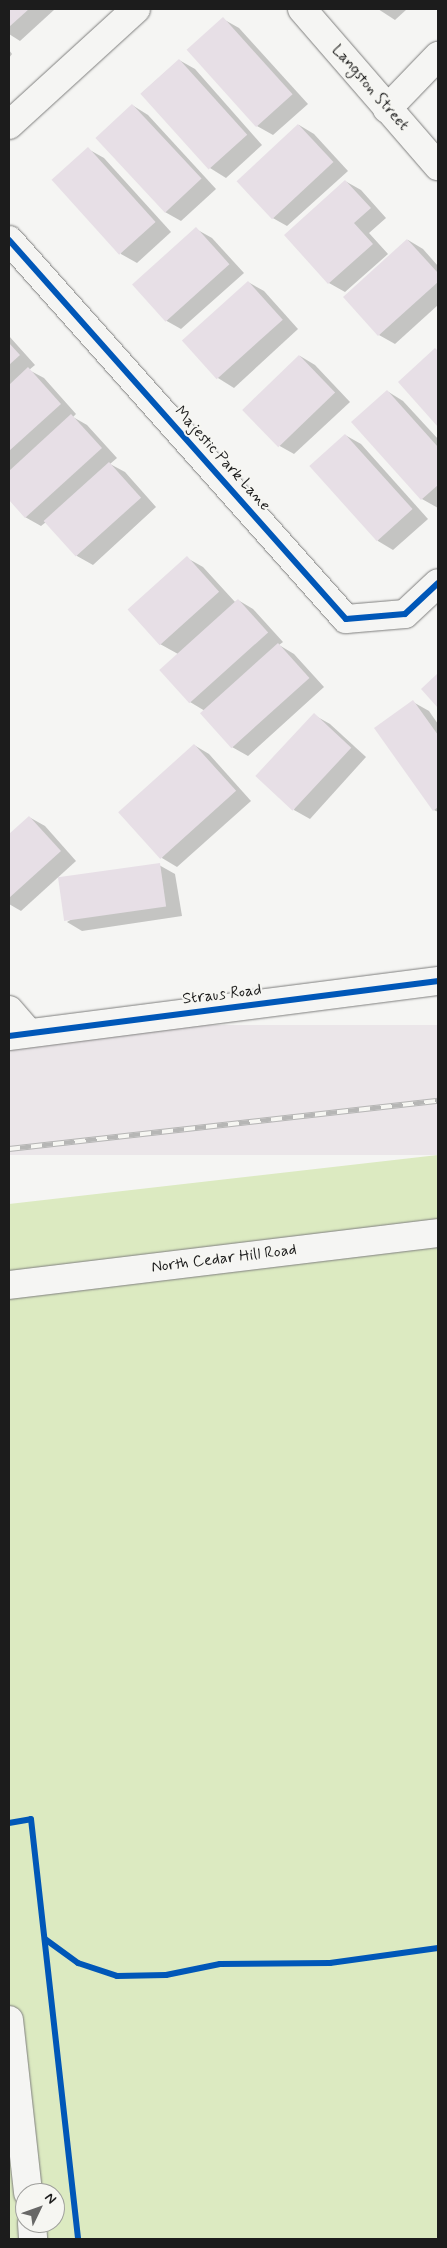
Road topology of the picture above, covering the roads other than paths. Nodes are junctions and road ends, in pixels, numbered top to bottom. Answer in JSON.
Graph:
{"nodes":[{"id":1,"x":136,"y":9,"type":"edge"},
{"id":2,"x":302,"y":9,"type":"edge"},
{"id":3,"x":438,"y":56,"type":"edge"},
{"id":4,"x":387,"y":109,"type":"junction"},
{"id":5,"x":9,"y":125,"type":"edge"},
{"id":6,"x":438,"y":166,"type":"edge"},
{"id":7,"x":9,"y":240,"type":"edge"},
{"id":8,"x":438,"y":583,"type":"edge"},
{"id":9,"x":438,"y":981,"type":"edge"},
{"id":10,"x":9,"y":1010,"type":"edge"},
{"id":11,"x":19,"y":1034,"type":"edge"},
{"id":12,"x":438,"y":1233,"type":"edge"},
{"id":13,"x":9,"y":1285,"type":"edge"},
{"id":14,"x":9,"y":2020,"type":"edge"},
{"id":15,"x":27,"y":2183,"type":"edge"}],
"edges":[{"from":1,"to":5,"type":"street"},
{"from":2,"to":4,"type":"street","name":"Langston Street"},
{"from":3,"to":4,"type":"street"},
{"from":4,"to":6,"type":"street","name":"Langston Street"},
{"from":7,"to":8,"type":"street","name":"Majestic Park Lane"},
{"from":9,"to":11,"type":"street","name":"Straus Road"},
{"from":10,"to":11,"type":"street"},
{"from":12,"to":13,"type":"street","name":"North Cedar Hill Road"},
{"from":14,"to":15,"type":"street"}]}
